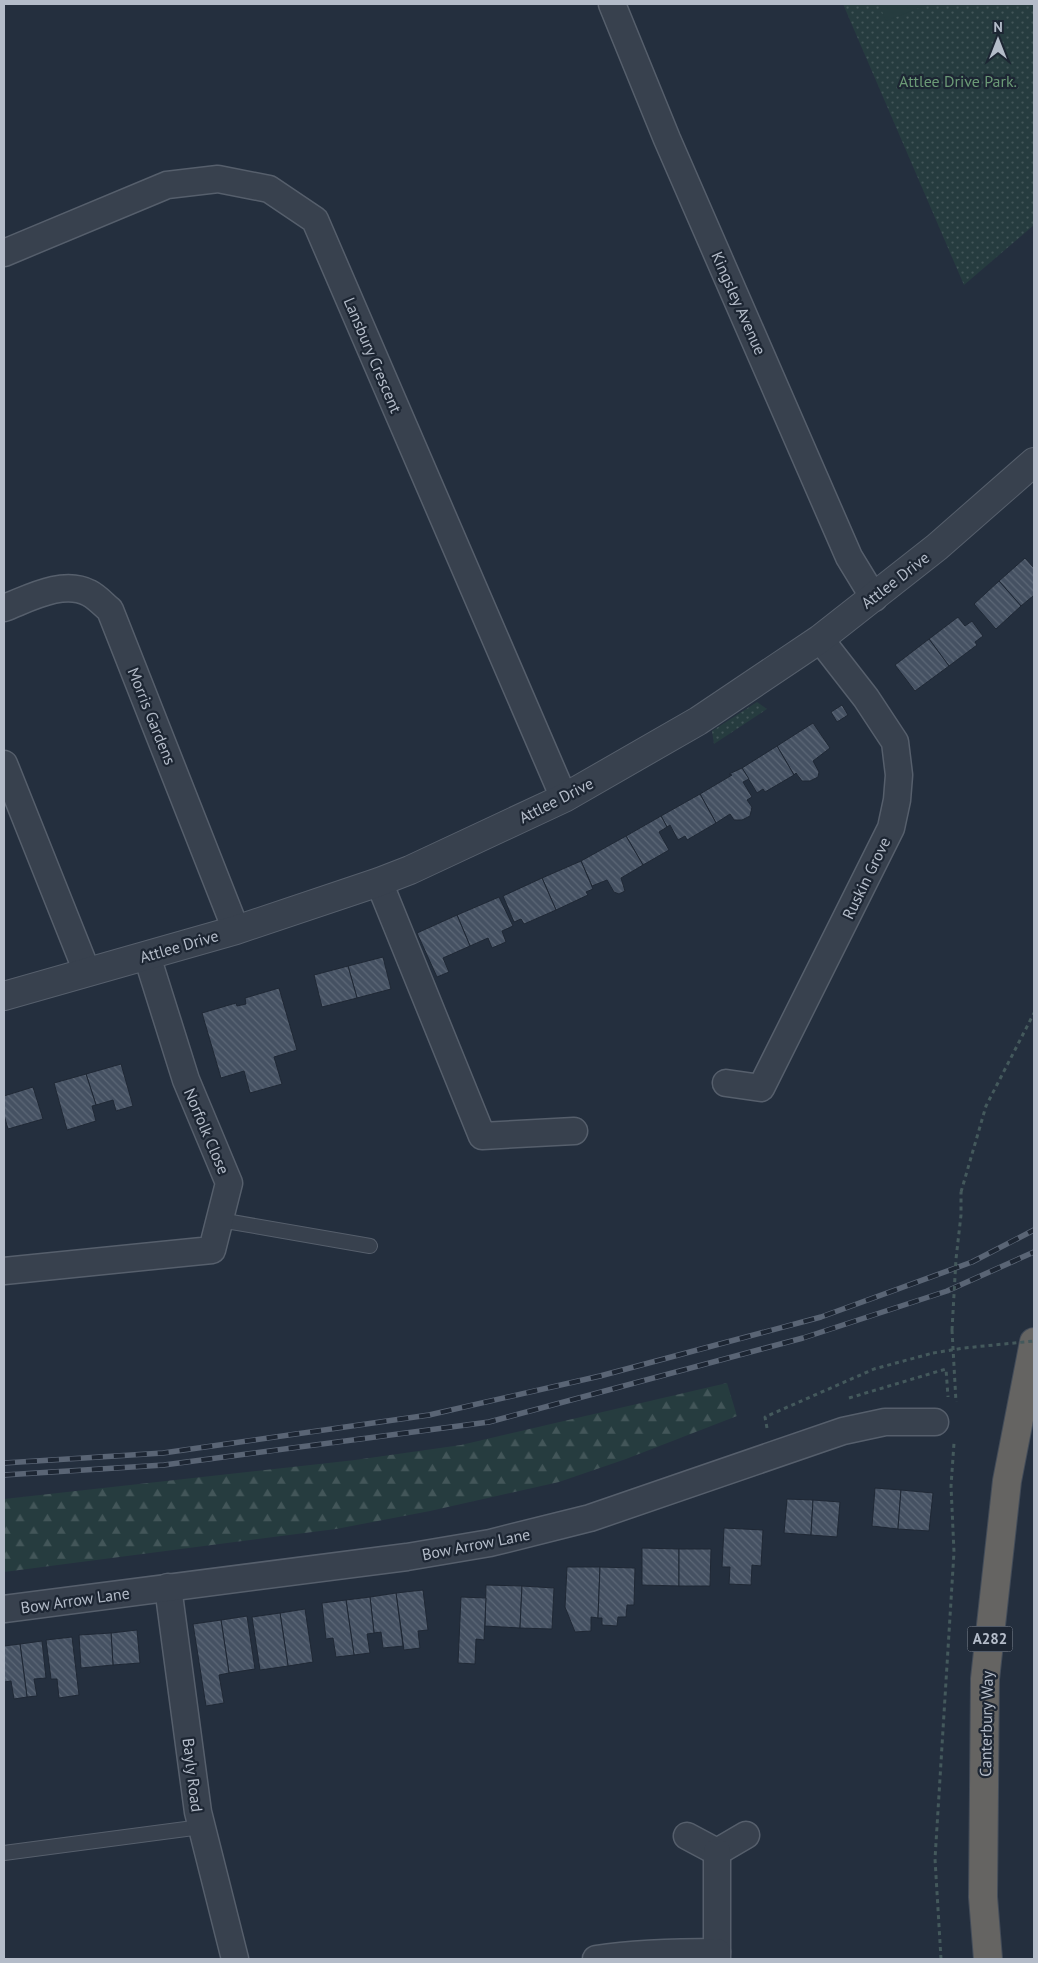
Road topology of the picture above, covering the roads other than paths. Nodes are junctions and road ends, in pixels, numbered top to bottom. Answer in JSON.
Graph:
{"nodes":[{"id":1,"x":612,"y":4,"type":"edge"},
{"id":2,"x":4,"y":253,"type":"edge"},
{"id":3,"x":1034,"y":462,"type":"edge"},
{"id":4,"x":874,"y":598,"type":"junction"},
{"id":5,"x":4,"y":608,"type":"edge"},
{"id":6,"x":820,"y":639,"type":"junction"},
{"id":7,"x":4,"y":764,"type":"edge"},
{"id":8,"x":564,"y":798,"type":"junction"},
{"id":9,"x":379,"y":882,"type":"junction"},
{"id":10,"x":236,"y":930,"type":"junction"},
{"id":11,"x":146,"y":956,"type":"junction"},
{"id":12,"x":87,"y":972,"type":"junction"},
{"id":13,"x":4,"y":996,"type":"edge"},
{"id":14,"x":726,"y":1083,"type":"dead end"},
{"id":15,"x":574,"y":1131,"type":"dead end"},
{"id":16,"x":220,"y":1220,"type":"junction"},
{"id":17,"x":370,"y":1246,"type":"dead end"},
{"id":18,"x":4,"y":1272,"type":"edge"},
{"id":19,"x":1034,"y":1342,"type":"edge"},
{"id":20,"x":945,"y":1414,"type":"road end"},
{"id":21,"x":168,"y":1587,"type":"junction"},
{"id":22,"x":4,"y":1609,"type":"edge"},
{"id":23,"x":201,"y":1827,"type":"junction"},
{"id":24,"x":746,"y":1835,"type":"dead end"},
{"id":25,"x":687,"y":1836,"type":"dead end"},
{"id":26,"x":717,"y":1852,"type":"junction"},
{"id":27,"x":4,"y":1853,"type":"edge"},
{"id":28,"x":717,"y":1956,"type":"edge"},
{"id":29,"x":235,"y":1959,"type":"edge"},
{"id":30,"x":596,"y":1959,"type":"edge"},
{"id":31,"x":988,"y":1959,"type":"edge"}],
"edges":[{"from":1,"to":4,"type":"street","name":"Kingsley Avenue"},
{"from":2,"to":8,"type":"street","name":"Lansbury Crescent"},
{"from":3,"to":4,"type":"street","name":"Attlee Drive"},
{"from":4,"to":6,"type":"street","name":"Attlee Drive"},
{"from":5,"to":10,"type":"street","name":"Morris Gardens"},
{"from":6,"to":8,"type":"street","name":"Attlee Drive"},
{"from":6,"to":14,"type":"street","name":"Ruskin Grove"},
{"from":7,"to":12,"type":"street"},
{"from":8,"to":9,"type":"street","name":"Attlee Drive"},
{"from":9,"to":10,"type":"street","name":"Attlee Drive"},
{"from":9,"to":15,"type":"street"},
{"from":10,"to":11,"type":"street","name":"Attlee Drive"},
{"from":11,"to":12,"type":"street","name":"Attlee Drive"},
{"from":11,"to":16,"type":"street","name":"Norfolk Close"},
{"from":12,"to":13,"type":"street","name":"Attlee Drive"},
{"from":16,"to":17,"type":"lane"},
{"from":16,"to":18,"type":"street","name":"Norfolk Close"},
{"from":19,"to":31,"type":"highway","name":"Canterbury Way","number":"A282"},
{"from":20,"to":21,"type":"street","name":"Bow Arrow Lane"},
{"from":21,"to":22,"type":"street","name":"Bow Arrow Lane"},
{"from":21,"to":23,"type":"street","name":"Bayly Road"},
{"from":23,"to":27,"type":"lane"},
{"from":23,"to":29,"type":"street","name":"Bayly Road"},
{"from":24,"to":26,"type":"street"},
{"from":25,"to":26,"type":"street"},
{"from":26,"to":28,"type":"street"},
{"from":28,"to":30,"type":"street"}]}
